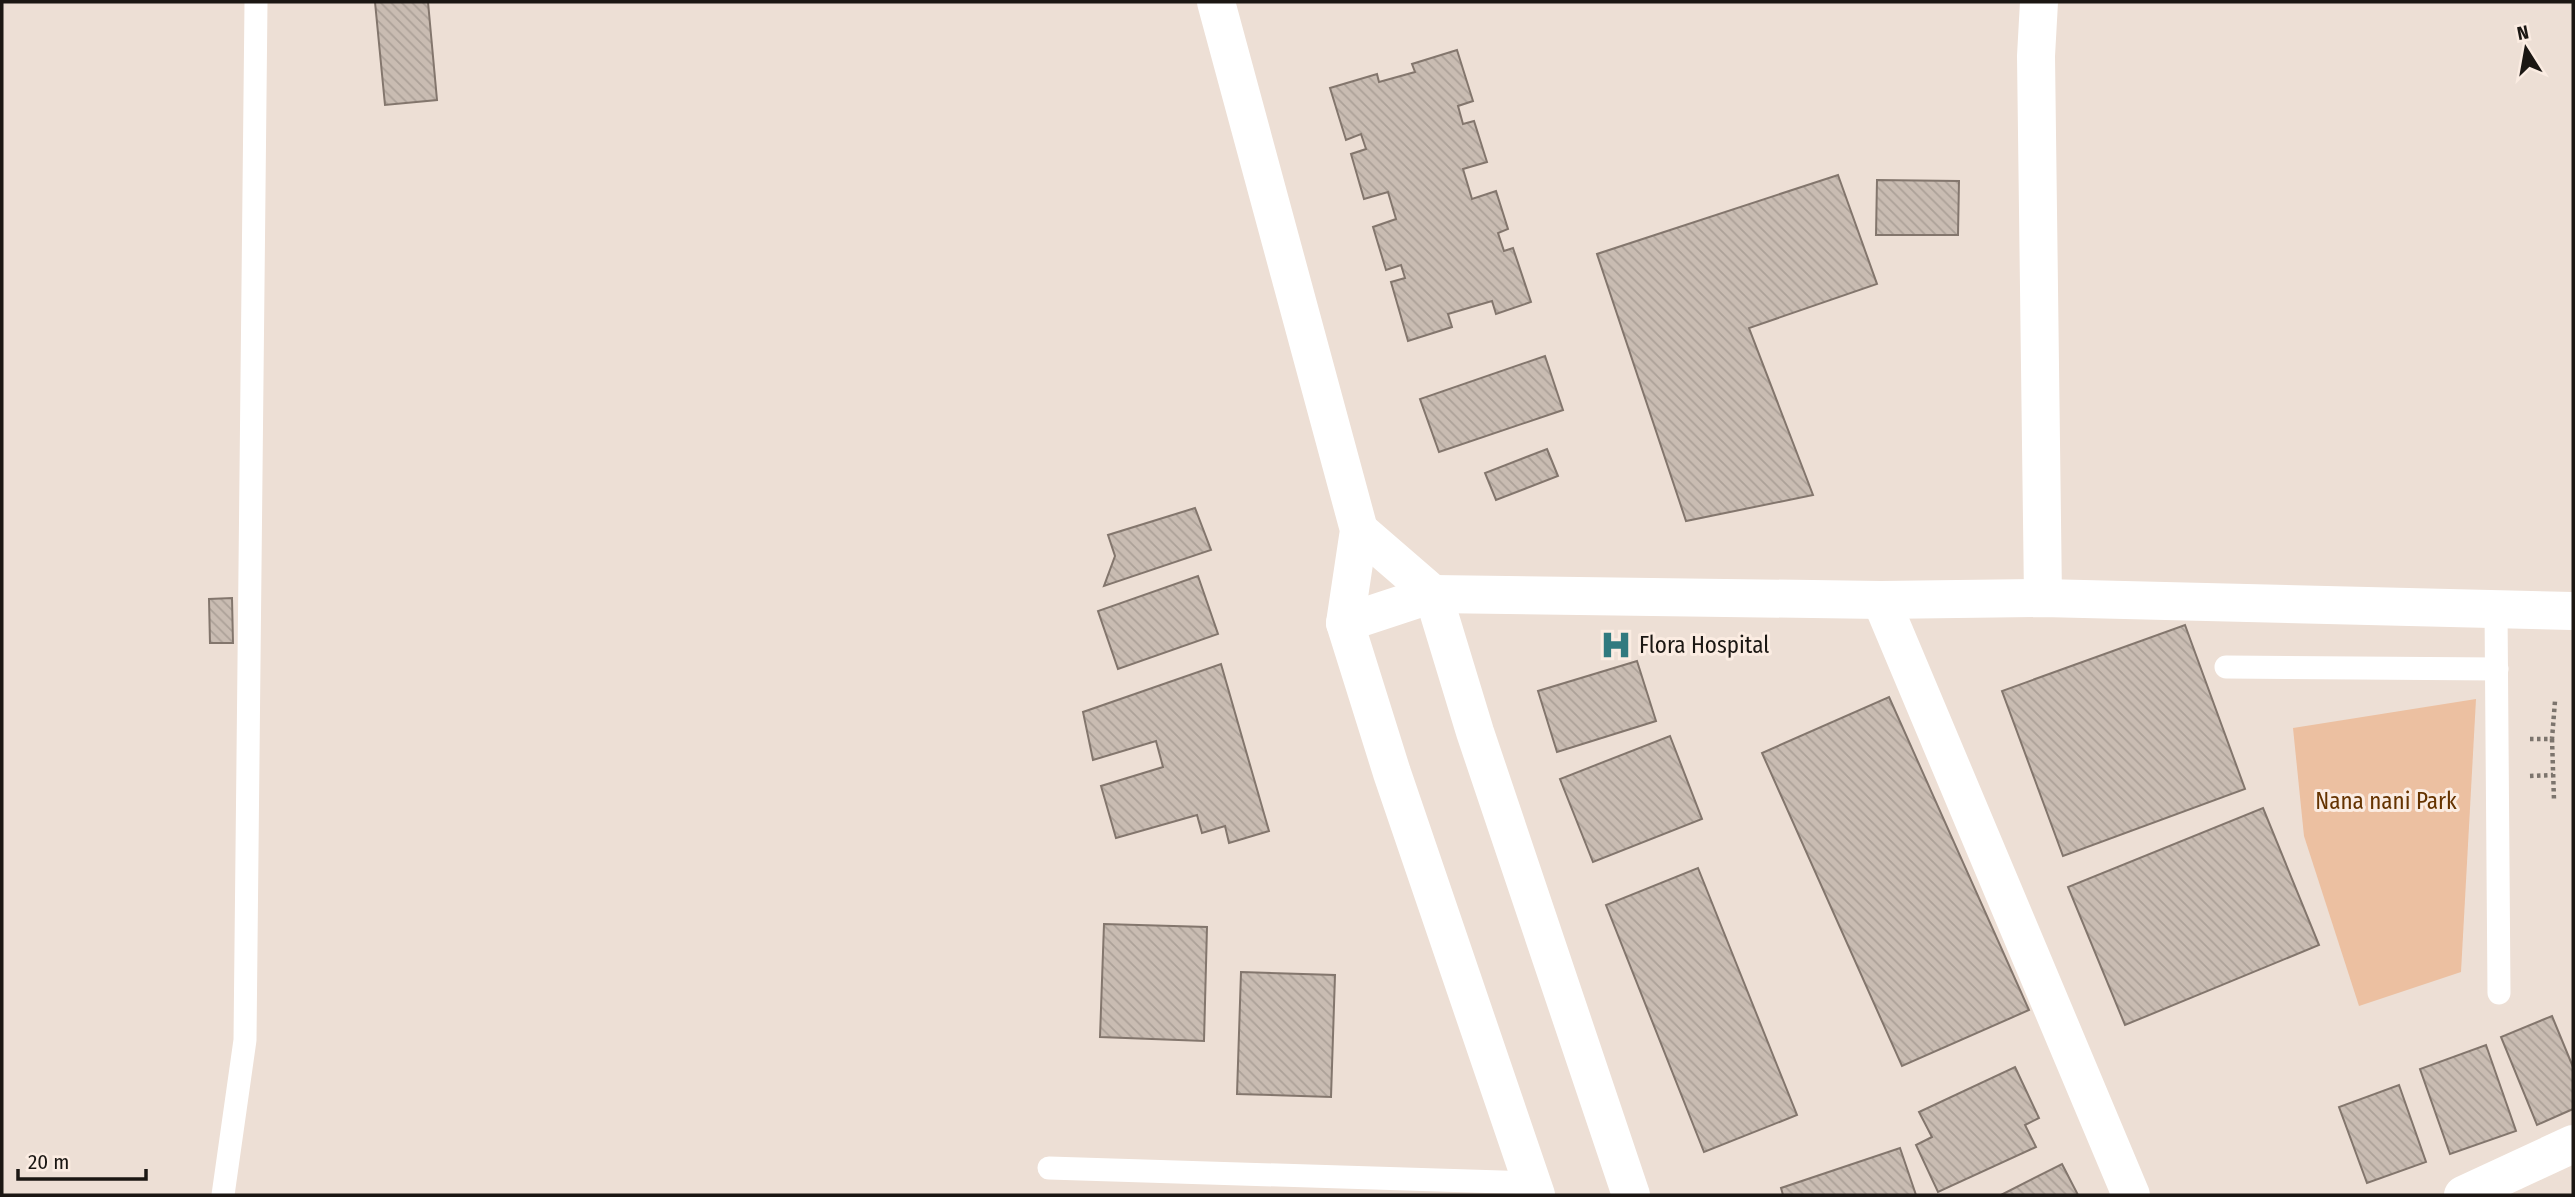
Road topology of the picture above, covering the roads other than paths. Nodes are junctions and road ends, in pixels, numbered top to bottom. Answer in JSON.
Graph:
{"nodes":[{"id":1,"x":256,"y":2,"type":"edge"},
{"id":2,"x":1216,"y":2,"type":"edge"},
{"id":3,"x":2039,"y":2,"type":"edge"},
{"id":4,"x":1359,"y":530,"type":"junction"},
{"id":5,"x":1433,"y":593,"type":"junction"},
{"id":6,"x":2043,"y":598,"type":"junction"},
{"id":7,"x":1881,"y":600,"type":"junction"},
{"id":8,"x":2496,"y":609,"type":"junction"},
{"id":9,"x":2573,"y":611,"type":"edge"},
{"id":10,"x":1345,"y":623,"type":"junction"},
{"id":11,"x":2226,"y":667,"type":"dead end"},
{"id":12,"x":2497,"y":669,"type":"junction"},
{"id":13,"x":2499,"y":993,"type":"dead end"},
{"id":14,"x":2573,"y":1144,"type":"edge"},
{"id":15,"x":1049,"y":1168,"type":"dead end"},
{"id":16,"x":1534,"y":1189,"type":"edge"},
{"id":17,"x":223,"y":1195,"type":"edge"},
{"id":18,"x":1631,"y":1195,"type":"edge"},
{"id":19,"x":2131,"y":1195,"type":"edge"},
{"id":20,"x":2463,"y":1195,"type":"edge"}],
"edges":[{"from":1,"to":17,"type":"lane"},
{"from":2,"to":4,"type":"street"},
{"from":3,"to":6,"type":"street"},
{"from":4,"to":5,"type":"street"},
{"from":4,"to":10,"type":"street"},
{"from":5,"to":7,"type":"street"},
{"from":5,"to":10,"type":"street"},
{"from":5,"to":18,"type":"street"},
{"from":6,"to":7,"type":"street"},
{"from":6,"to":8,"type":"street"},
{"from":7,"to":19,"type":"street"},
{"from":8,"to":9,"type":"street"},
{"from":8,"to":12,"type":"lane"},
{"from":10,"to":16,"type":"street"},
{"from":11,"to":12,"type":"lane"},
{"from":12,"to":13,"type":"lane"},
{"from":14,"to":20,"type":"street"},
{"from":15,"to":16,"type":"lane"}]}
